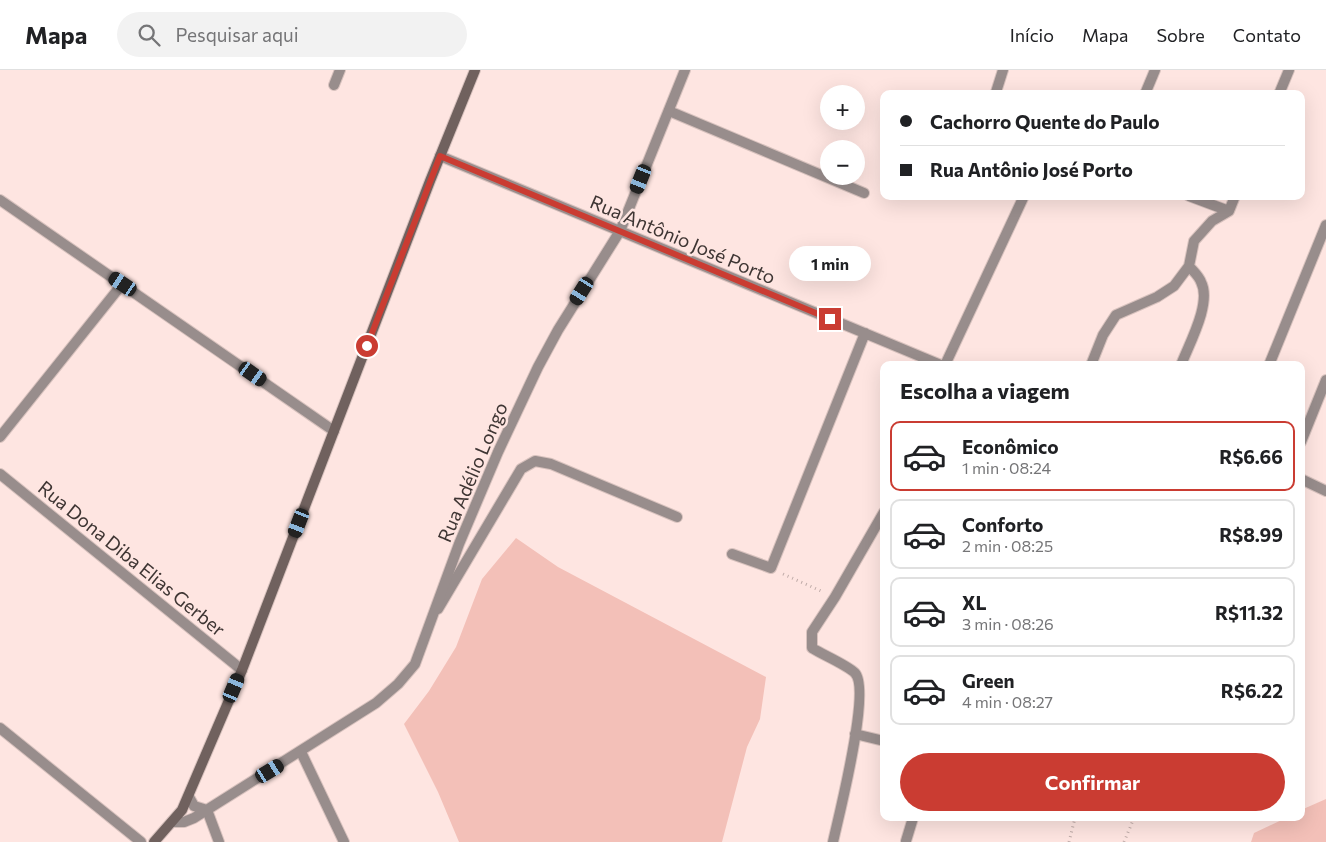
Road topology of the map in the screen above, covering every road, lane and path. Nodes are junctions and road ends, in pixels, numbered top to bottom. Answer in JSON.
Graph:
{"nodes":[{"id":1,"x":340,"y":70,"type":"edge"},
{"id":2,"x":476,"y":70,"type":"edge"},
{"id":3,"x":685,"y":70,"type":"edge"},
{"id":4,"x":1003,"y":70,"type":"edge"},
{"id":5,"x":1154,"y":70,"type":"edge"},
{"id":6,"x":1289,"y":70,"type":"edge"},
{"id":7,"x":334,"y":85,"type":"dead end"},
{"id":8,"x":997,"y":90,"type":"edge"},
{"id":9,"x":1146,"y":90,"type":"edge"},
{"id":10,"x":1281,"y":90,"type":"edge"},
{"id":11,"x":669,"y":110,"type":"junction"},
{"id":12,"x":440,"y":156,"type":"junction"},
{"id":13,"x":864,"y":193,"type":"dead end"},
{"id":14,"x":0,"y":200,"type":"edge"},
{"id":15,"x":1022,"y":200,"type":"edge"},
{"id":16,"x":1200,"y":200,"type":"edge"},
{"id":17,"x":1233,"y":200,"type":"edge"},
{"id":18,"x":1229,"y":211,"type":"junction"},
{"id":19,"x":1326,"y":225,"type":"edge"},
{"id":20,"x":620,"y":231,"type":"junction"},
{"id":21,"x":1189,"y":266,"type":"junction"},
{"id":22,"x":123,"y":284,"type":"junction"},
{"id":23,"x":865,"y":333,"type":"junction"},
{"id":24,"x":932,"y":361,"type":"edge"},
{"id":25,"x":948,"y":361,"type":"edge"},
{"id":26,"x":1093,"y":361,"type":"edge"},
{"id":27,"x":1183,"y":361,"type":"edge"},
{"id":28,"x":1271,"y":361,"type":"edge"},
{"id":29,"x":1326,"y":380,"type":"edge"},
{"id":30,"x":334,"y":431,"type":"junction"},
{"id":31,"x":1305,"y":432,"type":"edge"},
{"id":32,"x":0,"y":437,"type":"edge"},
{"id":33,"x":0,"y":474,"type":"edge"},
{"id":34,"x":1305,"y":481,"type":"edge"},
{"id":35,"x":1326,"y":491,"type":"edge"},
{"id":36,"x":677,"y":517,"type":"dead end"},
{"id":37,"x":880,"y":519,"type":"edge"},
{"id":38,"x":732,"y":554,"type":"dead end"},
{"id":39,"x":771,"y":568,"type":"junction"},
{"id":40,"x":835,"y":597,"type":"junction"},
{"id":41,"x":434,"y":616,"type":"junction"},
{"id":42,"x":242,"y":670,"type":"junction"},
{"id":43,"x":0,"y":728,"type":"edge"},
{"id":44,"x":855,"y":734,"type":"junction"},
{"id":45,"x":880,"y":740,"type":"edge"},
{"id":46,"x":302,"y":752,"type":"junction"},
{"id":47,"x":189,"y":797,"type":"junction"},
{"id":48,"x":207,"y":810,"type":"junction"},
{"id":49,"x":911,"y":821,"type":"edge"},
{"id":50,"x":1074,"y":821,"type":"edge"},
{"id":51,"x":1133,"y":821,"type":"edge"},
{"id":52,"x":172,"y":822,"type":"junction"},
{"id":53,"x":906,"y":840,"type":"dead end"},
{"id":54,"x":141,"y":842,"type":"edge"},
{"id":55,"x":154,"y":842,"type":"edge"},
{"id":56,"x":219,"y":842,"type":"edge"},
{"id":57,"x":344,"y":842,"type":"edge"},
{"id":58,"x":833,"y":842,"type":"edge"},
{"id":59,"x":1069,"y":842,"type":"edge"},
{"id":60,"x":1124,"y":842,"type":"edge"}],
"edges":[{"from":1,"to":7,"type":"street"},
{"from":2,"to":12,"type":"main road"},
{"from":3,"to":11,"type":"street","name":"Rua Adélio Longo"},
{"from":4,"to":8,"type":"street"},
{"from":5,"to":9,"type":"street"},
{"from":6,"to":10,"type":"street"},
{"from":11,"to":13,"type":"street"},
{"from":11,"to":20,"type":"street","name":"Rua Adélio Longo"},
{"from":12,"to":20,"type":"street","name":"Rua Antônio José Porto"},
{"from":12,"to":30,"type":"main road"},
{"from":14,"to":22,"type":"street"},
{"from":15,"to":25,"type":"street"},
{"from":16,"to":18,"type":"street"},
{"from":17,"to":18,"type":"street"},
{"from":18,"to":21,"type":"street"},
{"from":19,"to":28,"type":"street"},
{"from":20,"to":23,"type":"street","name":"Rua Antônio José Porto"},
{"from":20,"to":41,"type":"street","name":"Rua Adélio Longo"},
{"from":21,"to":26,"type":"street"},
{"from":21,"to":27,"type":"street"},
{"from":22,"to":30,"type":"street"},
{"from":22,"to":32,"type":"street"},
{"from":23,"to":24,"type":"street","name":"Rua Antônio José Porto"},
{"from":23,"to":39,"type":"street"},
{"from":29,"to":31,"type":"street"},
{"from":30,"to":42,"type":"main road"},
{"from":33,"to":42,"type":"street","name":"Rua Dona Diba Elias Gerber"},
{"from":34,"to":35,"type":"street"},
{"from":36,"to":41,"type":"street"},
{"from":37,"to":40,"type":"street"},
{"from":38,"to":39,"type":"street"},
{"from":39,"to":40,"type":"path"},
{"from":40,"to":44,"type":"street"},
{"from":41,"to":46,"type":"street","name":"Rua Adélio Longo"},
{"from":42,"to":47,"type":"main road"},
{"from":43,"to":54,"type":"street"},
{"from":44,"to":45,"type":"street"},
{"from":44,"to":58,"type":"street"},
{"from":46,"to":48,"type":"street","name":"Rua Adélio Longo"},
{"from":46,"to":57,"type":"street"},
{"from":47,"to":48,"type":"street"},
{"from":47,"to":52,"type":"main road"},
{"from":48,"to":52,"type":"street","name":"Rua Adélio Longo"},
{"from":48,"to":56,"type":"street"},
{"from":49,"to":53,"type":"street"},
{"from":50,"to":59,"type":"path"},
{"from":51,"to":60,"type":"path"},
{"from":52,"to":55,"type":"main road"}]}
